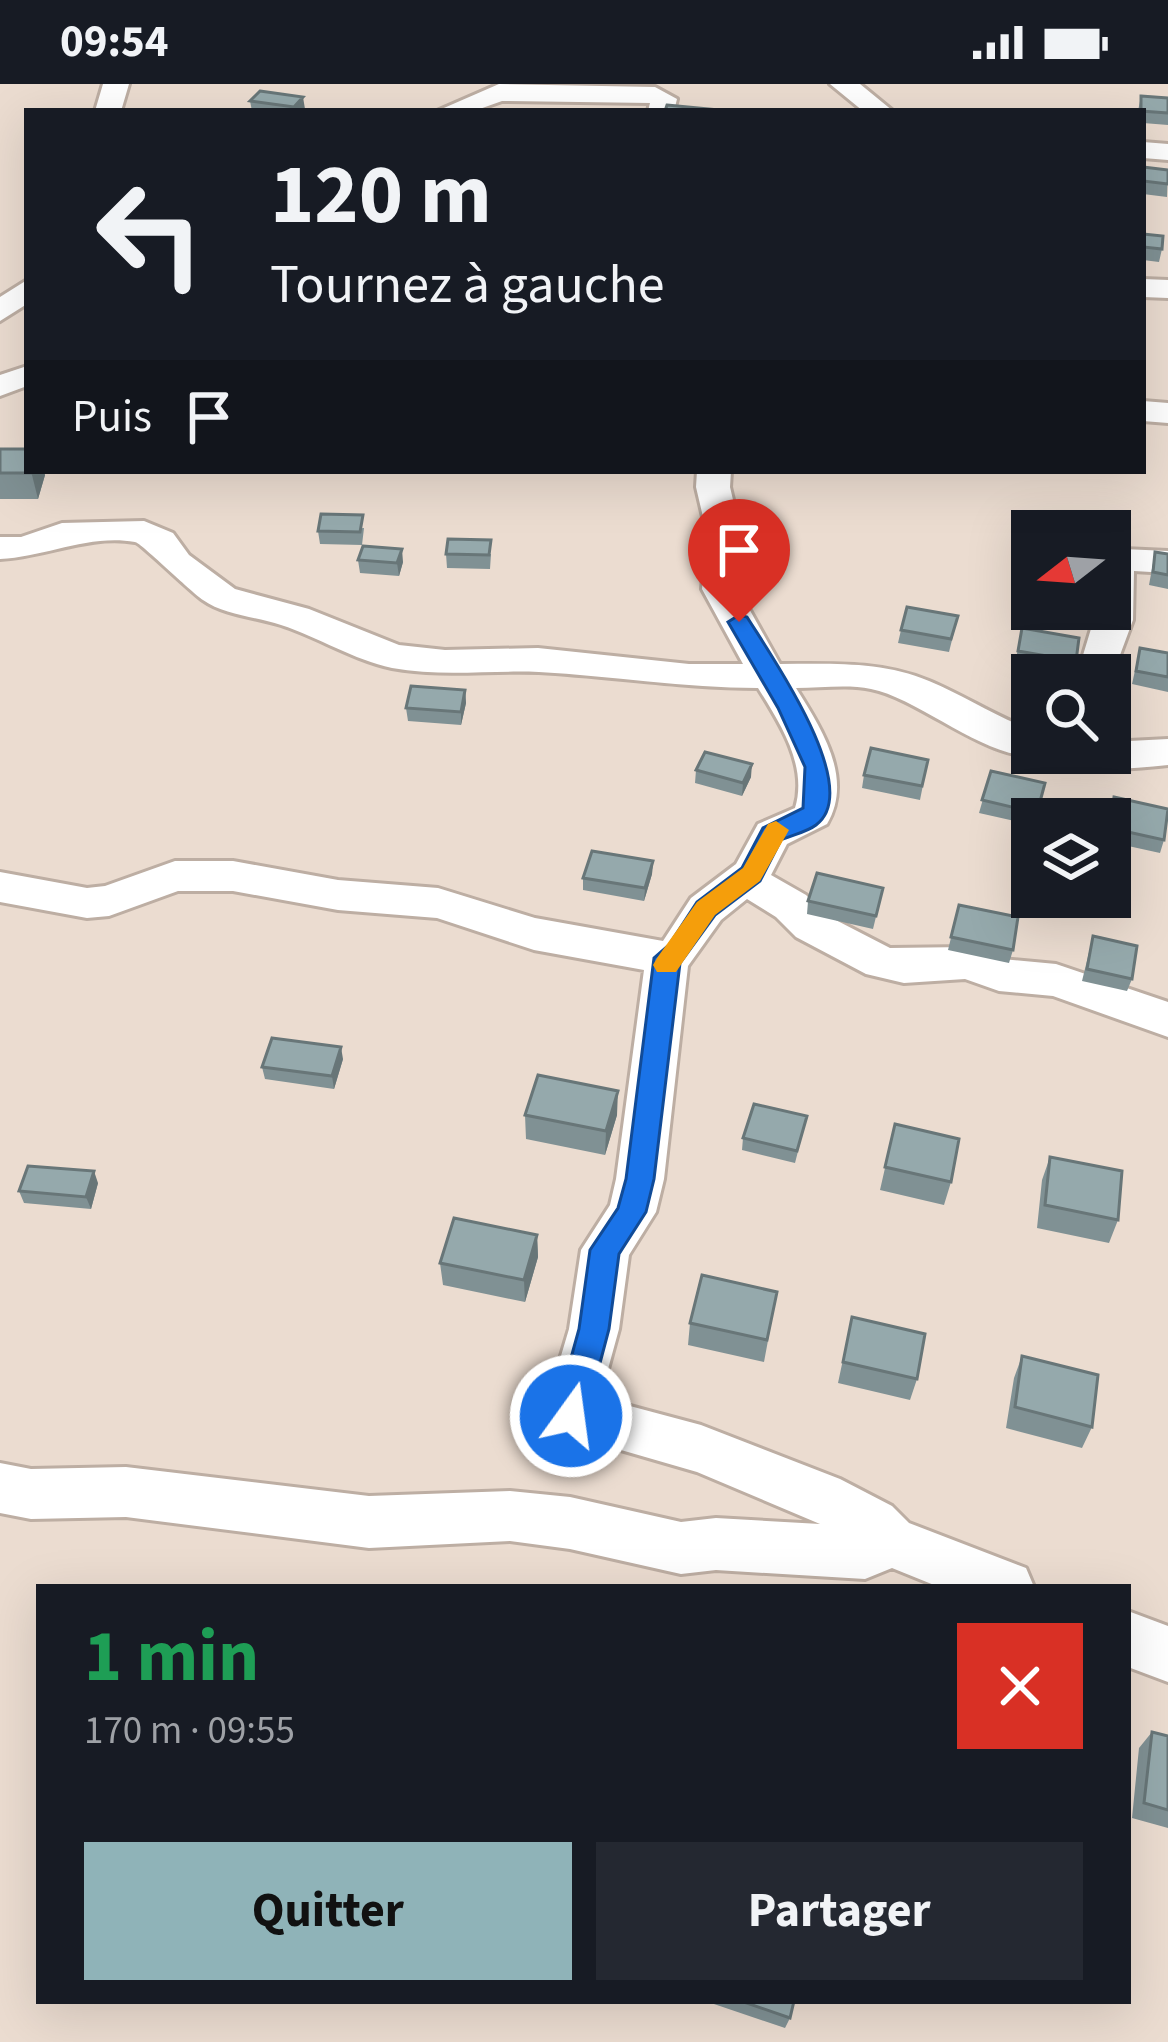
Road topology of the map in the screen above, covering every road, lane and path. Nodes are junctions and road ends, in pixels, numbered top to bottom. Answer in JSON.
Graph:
{"nodes":[{"id":1,"x":843,"y":84,"type":"edge"},
{"id":2,"x":515,"y":89,"type":"edge"},
{"id":3,"x":459,"y":108,"type":"edge"},
{"id":4,"x":662,"y":108,"type":"edge"},
{"id":5,"x":876,"y":108,"type":"edge"},
{"id":6,"x":24,"y":292,"type":"edge"},
{"id":7,"x":0,"y":313,"type":"edge"},
{"id":8,"x":714,"y":474,"type":"edge"},
{"id":9,"x":0,"y":548,"type":"edge"},
{"id":10,"x":1168,"y":562,"type":"edge"},
{"id":11,"x":1103,"y":654,"type":"edge"},
{"id":12,"x":768,"y":676,"type":"junction"},
{"id":13,"x":1011,"y":736,"type":"edge"},
{"id":14,"x":1168,"y":752,"type":"edge"},
{"id":15,"x":1131,"y":753,"type":"edge"},
{"id":16,"x":743,"y":878,"type":"junction"},
{"id":17,"x":0,"y":887,"type":"edge"},
{"id":18,"x":668,"y":958,"type":"junction"},
{"id":19,"x":1168,"y":1020,"type":"edge"},
{"id":20,"x":0,"y":1487,"type":"edge"},
{"id":21,"x":890,"y":1540,"type":"junction"},
{"id":22,"x":999,"y":1584,"type":"edge"},
{"id":23,"x":1131,"y":1640,"type":"edge"},
{"id":24,"x":1168,"y":1654,"type":"edge"}],
"edges":[{"from":1,"to":5,"type":"street"},
{"from":2,"to":3,"type":"street"},
{"from":2,"to":4,"type":"street"},
{"from":6,"to":7,"type":"street"},
{"from":8,"to":12,"type":"street"},
{"from":9,"to":12,"type":"street"},
{"from":10,"to":11,"type":"street"},
{"from":12,"to":13,"type":"street"},
{"from":12,"to":16,"type":"street"},
{"from":14,"to":15,"type":"street"},
{"from":16,"to":18,"type":"street"},
{"from":16,"to":19,"type":"street"},
{"from":17,"to":18,"type":"street"},
{"from":18,"to":21,"type":"street"},
{"from":20,"to":21,"type":"street"},
{"from":21,"to":22,"type":"street"},
{"from":23,"to":24,"type":"street"}]}
